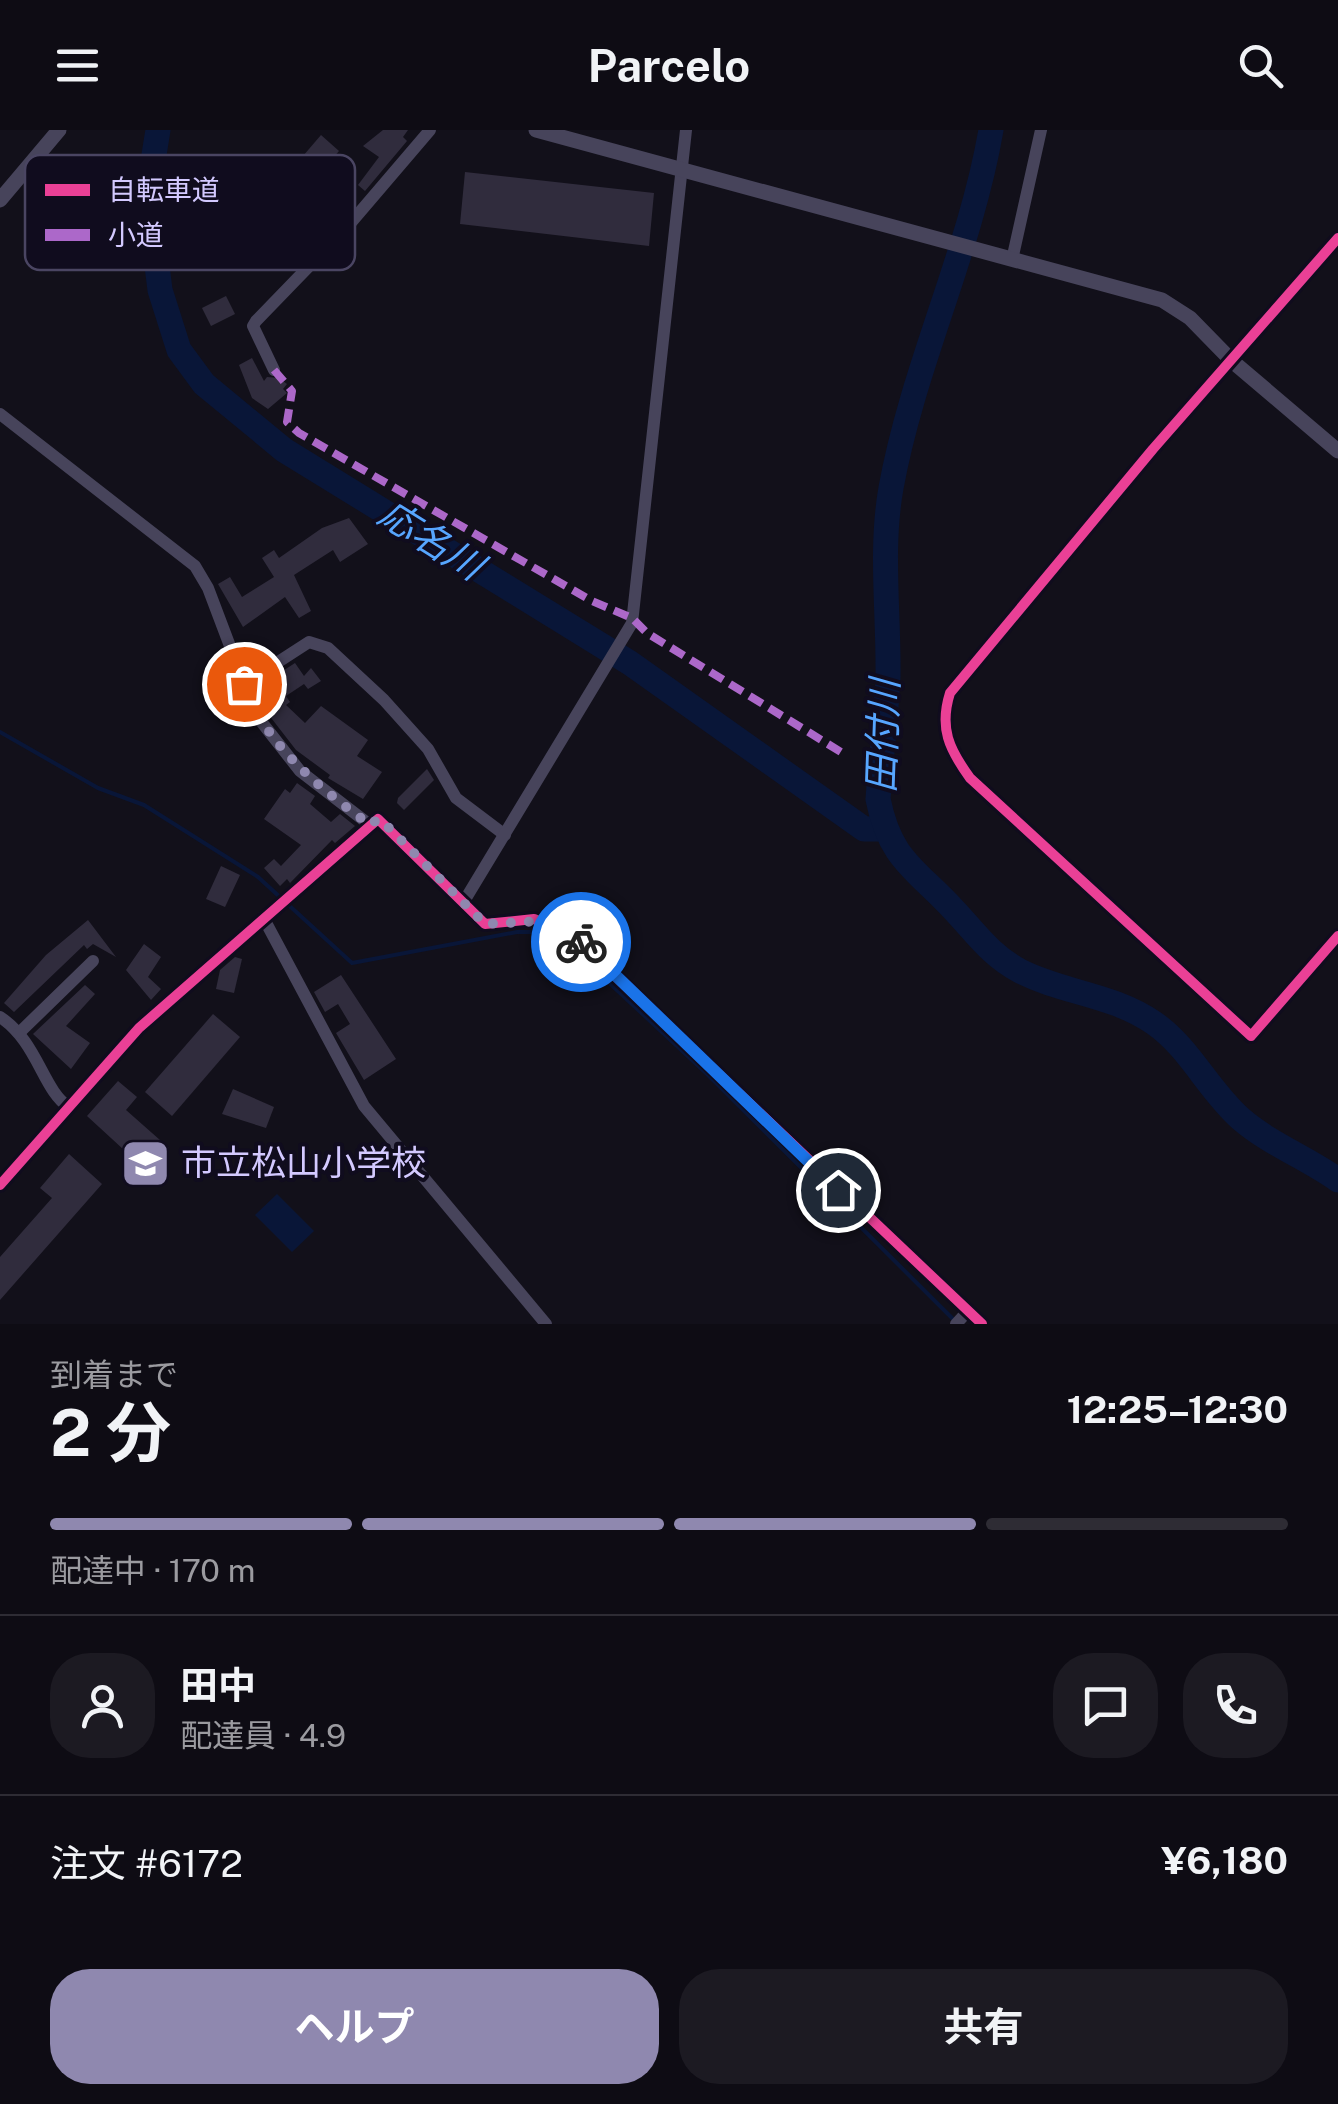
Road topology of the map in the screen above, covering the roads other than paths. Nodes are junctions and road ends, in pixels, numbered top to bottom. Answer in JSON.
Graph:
{"nodes":[{"id":1,"x":59,"y":130,"type":"edge"},
{"id":2,"x":430,"y":130,"type":"edge"},
{"id":3,"x":536,"y":130,"type":"edge"},
{"id":4,"x":686,"y":130,"type":"edge"},
{"id":5,"x":1041,"y":130,"type":"edge"},
{"id":6,"x":38,"y":155,"type":"edge"},
{"id":7,"x":25,"y":170,"type":"edge"},
{"id":8,"x":684,"y":172,"type":"junction"},
{"id":9,"x":0,"y":200,"type":"edge"},
{"id":10,"x":355,"y":218,"type":"edge"},
{"id":11,"x":1338,"y":238,"type":"edge"},
{"id":12,"x":1012,"y":260,"type":"junction"},
{"id":13,"x":305,"y":270,"type":"edge"},
{"id":14,"x":1232,"y":361,"type":"junction"},
{"id":15,"x":274,"y":370,"type":"dead end"},
{"id":16,"x":0,"y":414,"type":"edge"},
{"id":17,"x":1338,"y":451,"type":"edge"},
{"id":18,"x":244,"y":684,"type":"junction"},
{"id":19,"x":370,"y":825,"type":"junction"},
{"id":20,"x":505,"y":834,"type":"junction"},
{"id":21,"x":463,"y":903,"type":"junction"},
{"id":22,"x":263,"y":918,"type":"junction"},
{"id":23,"x":1338,"y":936,"type":"edge"},
{"id":24,"x":93,"y":961,"type":"dead end"},
{"id":25,"x":0,"y":1017,"type":"edge"},
{"id":26,"x":20,"y":1033,"type":"junction"},
{"id":27,"x":69,"y":1108,"type":"junction"},
{"id":28,"x":0,"y":1184,"type":"edge"},
{"id":29,"x":966,"y":1312,"type":"junction"},
{"id":30,"x":546,"y":1324,"type":"edge"},
{"id":31,"x":956,"y":1324,"type":"edge"},
{"id":32,"x":982,"y":1324,"type":"edge"}],
"edges":[{"from":1,"to":6,"type":"street"},
{"from":2,"to":10,"type":"street"},
{"from":3,"to":8,"type":"street"},
{"from":4,"to":8,"type":"street"},
{"from":5,"to":12,"type":"street"},
{"from":7,"to":9,"type":"street"},
{"from":8,"to":12,"type":"street"},
{"from":8,"to":20,"type":"street"},
{"from":11,"to":14,"type":"street"},
{"from":12,"to":14,"type":"street"},
{"from":13,"to":15,"type":"street"},
{"from":14,"to":17,"type":"street"},
{"from":14,"to":23,"type":"street"},
{"from":16,"to":18,"type":"street"},
{"from":18,"to":19,"type":"street"},
{"from":18,"to":20,"type":"street"},
{"from":19,"to":21,"type":"street"},
{"from":19,"to":22,"type":"street"},
{"from":20,"to":21,"type":"street"},
{"from":21,"to":29,"type":"street"},
{"from":22,"to":27,"type":"street"},
{"from":22,"to":30,"type":"street"},
{"from":24,"to":26,"type":"street"},
{"from":25,"to":26,"type":"street"},
{"from":26,"to":27,"type":"street"},
{"from":27,"to":28,"type":"street"},
{"from":29,"to":31,"type":"street"},
{"from":29,"to":32,"type":"street"}]}
